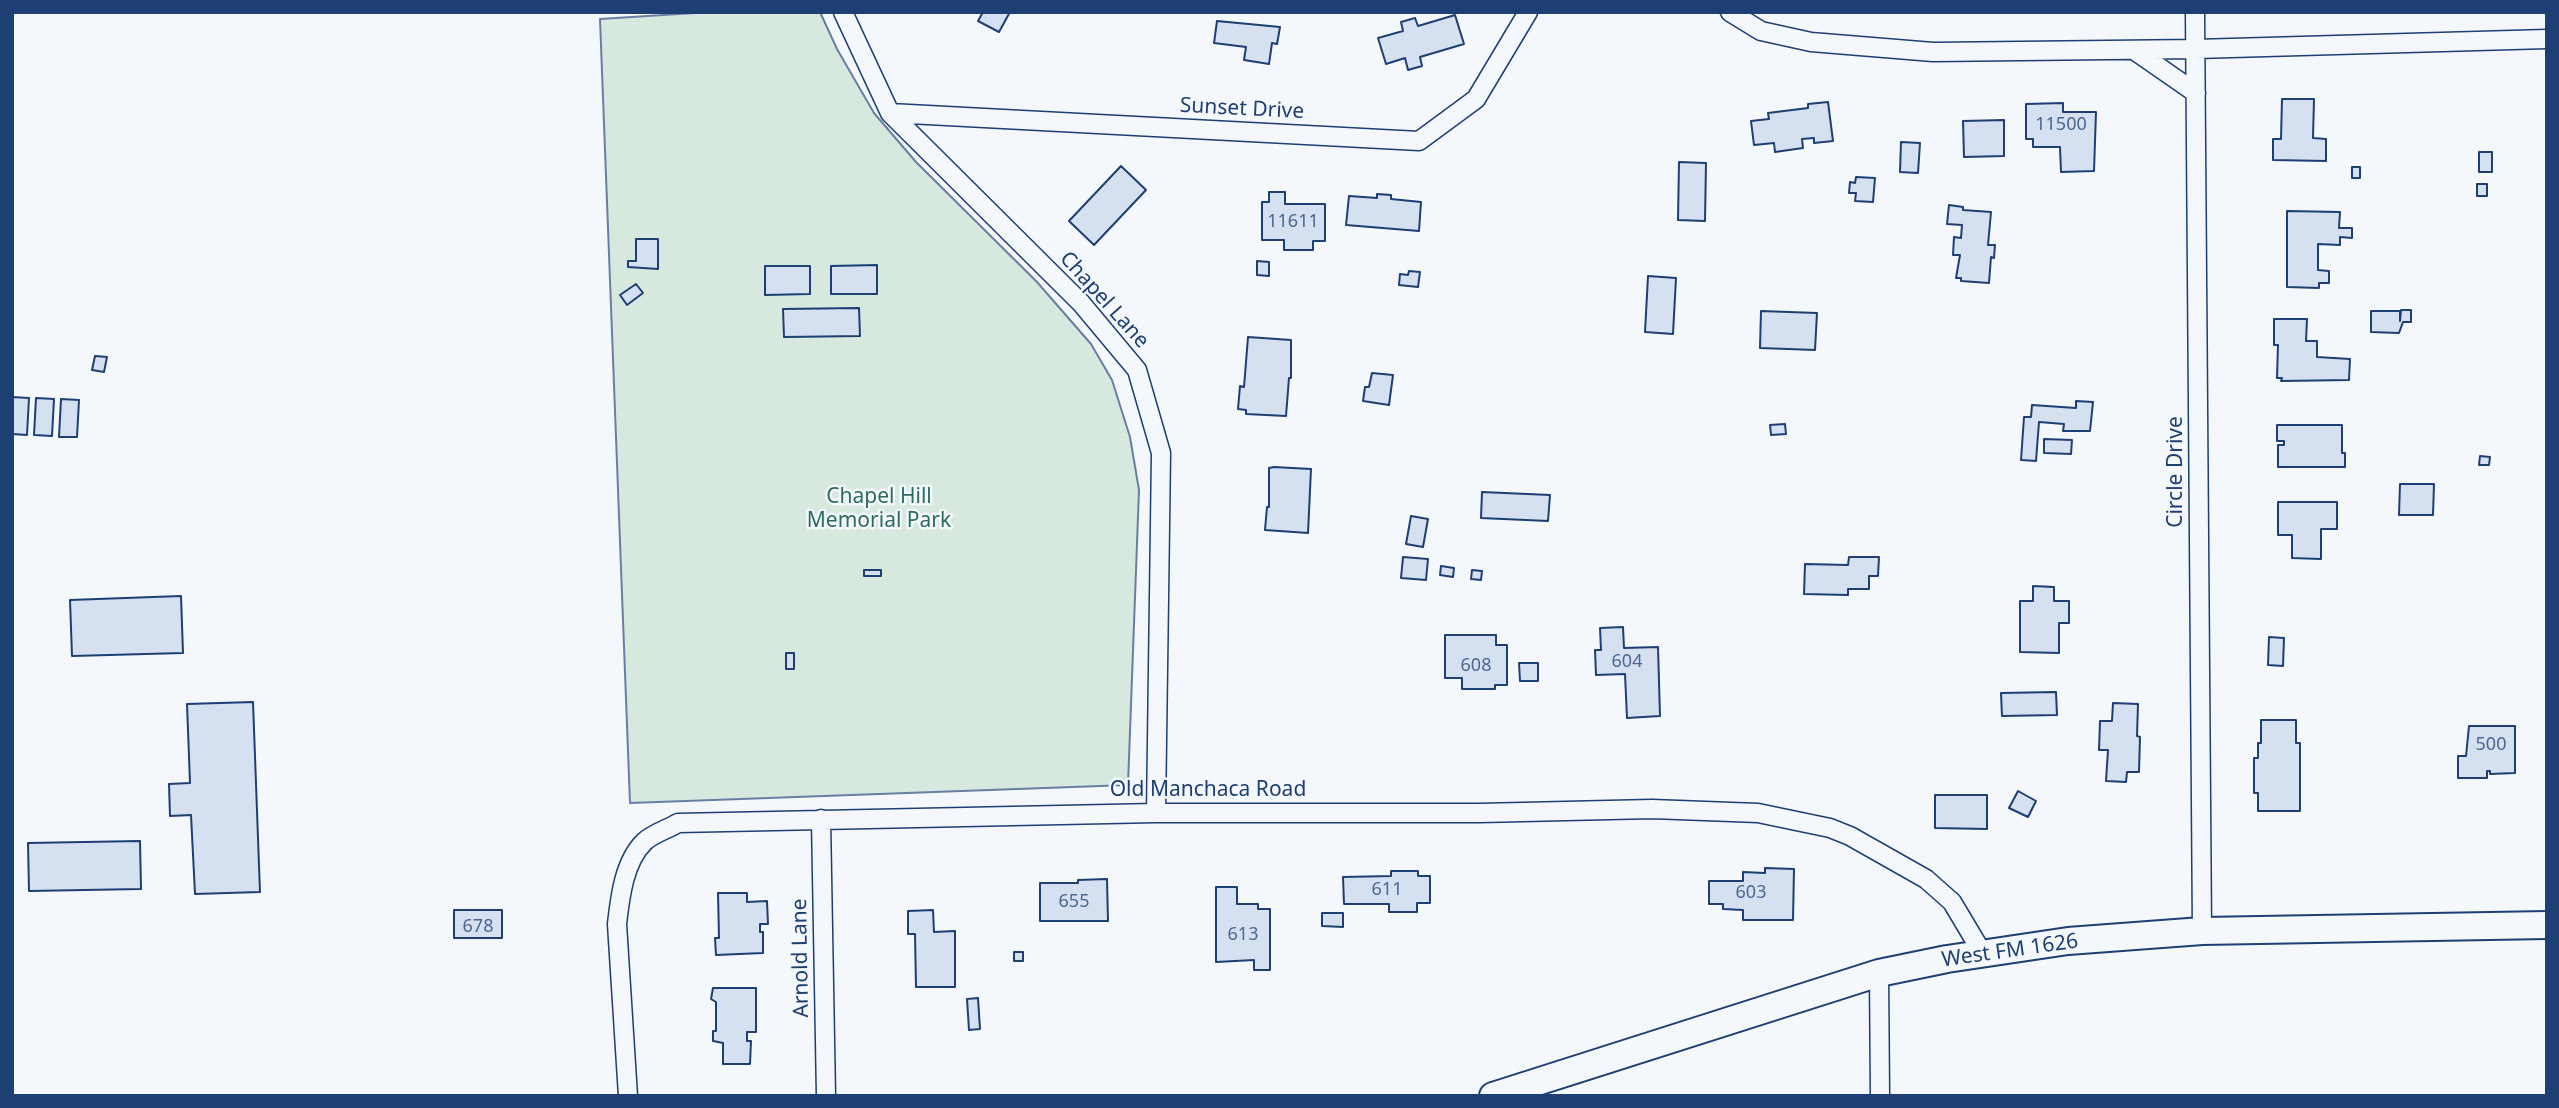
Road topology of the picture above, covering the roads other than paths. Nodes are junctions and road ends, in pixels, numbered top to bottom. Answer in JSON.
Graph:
{"nodes":[{"id":1,"x":843,"y":12,"type":"edge"},
{"id":2,"x":1528,"y":12,"type":"edge"},
{"id":3,"x":1730,"y":12,"type":"edge"},
{"id":4,"x":2196,"y":12,"type":"edge"},
{"id":5,"x":2547,"y":39,"type":"edge"},
{"id":6,"x":2196,"y":49,"type":"junction"},
{"id":7,"x":2134,"y":50,"type":"junction"},
{"id":8,"x":2196,"y":93,"type":"junction"},
{"id":9,"x":890,"y":113,"type":"junction"},
{"id":10,"x":1156,"y":813,"type":"junction"},
{"id":11,"x":821,"y":819,"type":"junction"},
{"id":12,"x":2547,"y":925,"type":"edge"},
{"id":13,"x":2202,"y":931,"type":"junction"},
{"id":14,"x":1983,"y":954,"type":"junction"},
{"id":15,"x":1879,"y":973,"type":"junction"},
{"id":16,"x":628,"y":1096,"type":"edge"},
{"id":17,"x":826,"y":1096,"type":"edge"},
{"id":18,"x":1493,"y":1096,"type":"edge"},
{"id":19,"x":1880,"y":1096,"type":"edge"}],
"edges":[{"from":1,"to":9,"type":"street","name":"Chapel Lane"},
{"from":2,"to":9,"type":"street","name":"Sunset Drive"},
{"from":3,"to":7,"type":"street"},
{"from":4,"to":6,"type":"street","name":"Circle Drive"},
{"from":5,"to":6,"type":"street"},
{"from":6,"to":7,"type":"street"},
{"from":6,"to":8,"type":"street","name":"Circle Drive"},
{"from":7,"to":8,"type":"street"},
{"from":8,"to":13,"type":"street","name":"Circle Drive"},
{"from":9,"to":10,"type":"street","name":"Chapel Lane"},
{"from":10,"to":11,"type":"street","name":"Old Manchaca Road"},
{"from":10,"to":14,"type":"street","name":"Old Manchaca Road"},
{"from":11,"to":16,"type":"street","name":"Old Manchaca Road"},
{"from":11,"to":17,"type":"street","name":"Arnold Lane"},
{"from":12,"to":13,"type":"main road","name":"West FM 1626"},
{"from":13,"to":14,"type":"main road","name":"West FM 1626"},
{"from":14,"to":15,"type":"main road","name":"West FM 1626"},
{"from":15,"to":18,"type":"main road","name":"West FM 1626"},
{"from":15,"to":19,"type":"street"}]}
